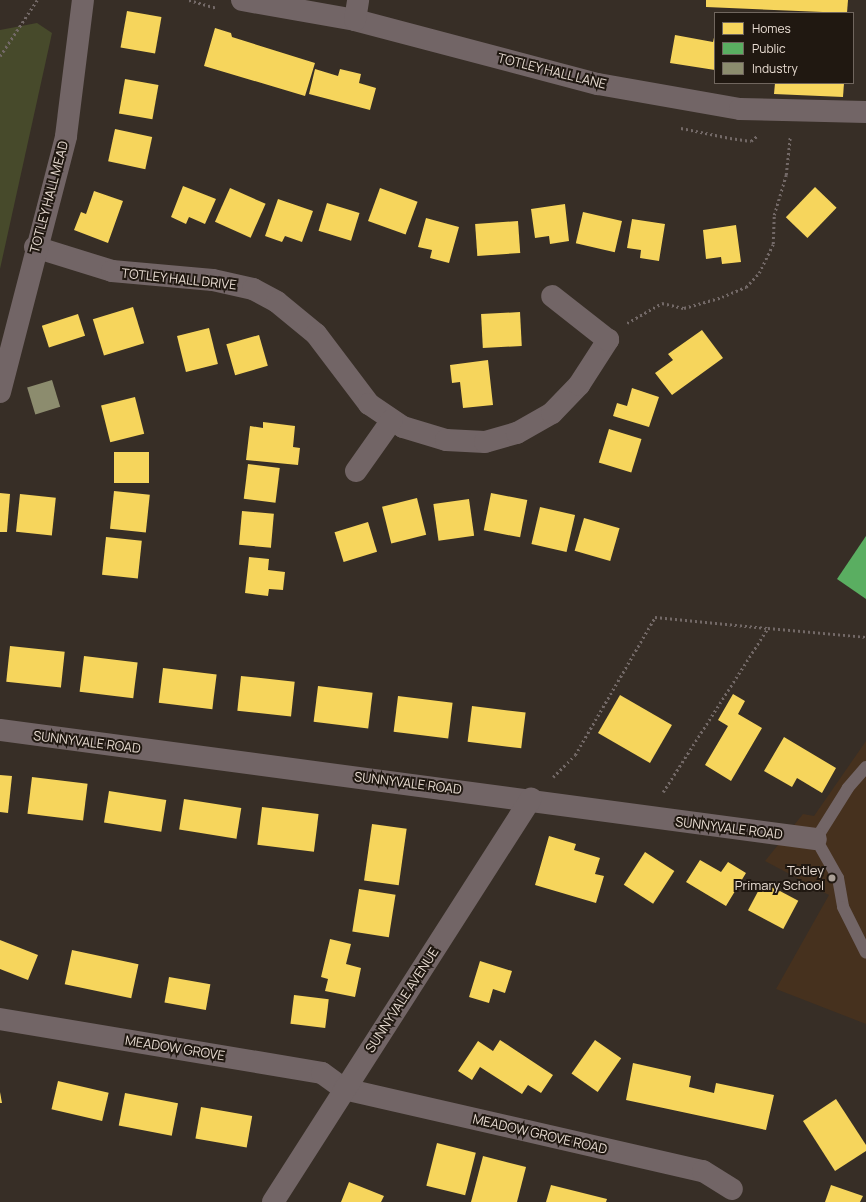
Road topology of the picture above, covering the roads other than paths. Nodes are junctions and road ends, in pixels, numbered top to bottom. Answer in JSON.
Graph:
{"nodes":[{"id":1,"x":83,"y":0,"type":"edge"},
{"id":2,"x":242,"y":0,"type":"edge"},
{"id":3,"x":357,"y":10,"type":"edge"},
{"id":4,"x":866,"y":112,"type":"edge"},
{"id":5,"x":35,"y":247,"type":"junction"},
{"id":6,"x":552,"y":296,"type":"dead end"},
{"id":7,"x":0,"y":392,"type":"edge"},
{"id":8,"x":392,"y":420,"type":"junction"},
{"id":9,"x":356,"y":471,"type":"dead end"},
{"id":10,"x":0,"y":730,"type":"edge"},
{"id":11,"x":866,"y":767,"type":"edge"},
{"id":12,"x":531,"y":800,"type":"junction"},
{"id":13,"x":816,"y":840,"type":"junction"},
{"id":14,"x":866,"y":953,"type":"edge"},
{"id":15,"x":0,"y":1019,"type":"edge"},
{"id":16,"x":344,"y":1089,"type":"junction"},
{"id":17,"x":732,"y":1189,"type":"dead end"},
{"id":18,"x":273,"y":1202,"type":"edge"}],
"edges":[{"from":1,"to":5,"type":"street","name":"TOTLEY HALL MEAD"},
{"from":2,"to":3,"type":"street","name":"TOTLEY HALL LANE"},
{"from":3,"to":4,"type":"street","name":"TOTLEY HALL LANE"},
{"from":5,"to":7,"type":"street","name":"TOTLEY HALL MEAD"},
{"from":5,"to":8,"type":"street","name":"TOTLEY HALL DRIVE"},
{"from":6,"to":8,"type":"street","name":"TOTLEY HALL DRIVE"},
{"from":8,"to":9,"type":"street"},
{"from":10,"to":12,"type":"street","name":"SUNNYVALE ROAD"},
{"from":11,"to":13,"type":"lane"},
{"from":12,"to":13,"type":"street","name":"SUNNYVALE ROAD"},
{"from":12,"to":16,"type":"street","name":"SUNNYVALE AVENUE"},
{"from":13,"to":14,"type":"lane"},
{"from":15,"to":16,"type":"street","name":"MEADOW GROVE"},
{"from":16,"to":17,"type":"street","name":"MEADOW GROVE ROAD"},
{"from":16,"to":18,"type":"street","name":"SUNNYVALE AVENUE"}]}
